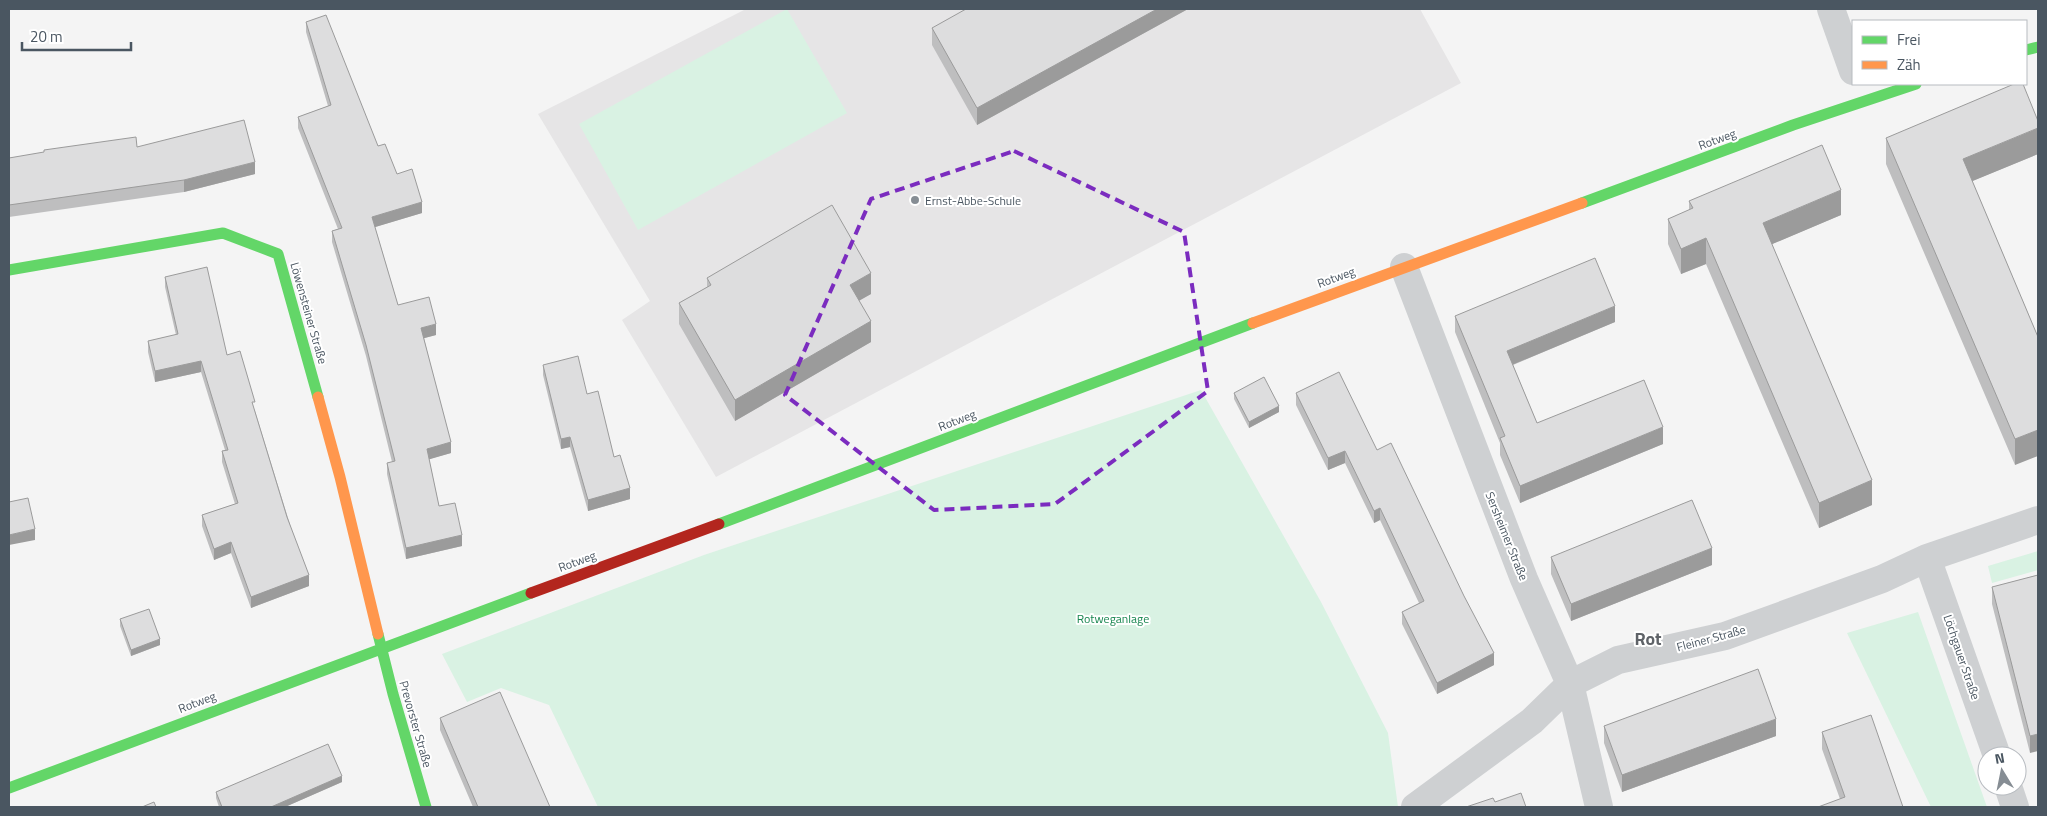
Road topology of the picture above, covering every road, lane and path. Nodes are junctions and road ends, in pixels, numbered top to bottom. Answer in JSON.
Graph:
{"nodes":[{"id":1,"x":1831,"y":9,"type":"edge"},
{"id":2,"x":1852,"y":68,"type":"edge"},
{"id":3,"x":1909,"y":85,"type":"edge"},
{"id":4,"x":1861,"y":92,"type":"edge"},
{"id":5,"x":1404,"y":267,"type":"junction"},
{"id":6,"x":9,"y":270,"type":"edge"},
{"id":7,"x":2038,"y":520,"type":"edge"},
{"id":8,"x":1927,"y":558,"type":"junction"},
{"id":9,"x":381,"y":648,"type":"junction"},
{"id":10,"x":1570,"y":684,"type":"junction"},
{"id":11,"x":1993,"y":746,"type":"edge"},
{"id":12,"x":9,"y":788,"type":"edge"},
{"id":13,"x":426,"y":807,"type":"edge"},
{"id":14,"x":1415,"y":807,"type":"edge"},
{"id":15,"x":1598,"y":807,"type":"edge"}],
"edges":[{"from":1,"to":2,"type":"street"},
{"from":3,"to":4,"type":"main road","name":"Rotweg"},
{"from":4,"to":5,"type":"main road","name":"Rotweg"},
{"from":5,"to":9,"type":"main road","name":"Rotweg"},
{"from":5,"to":10,"type":"street","name":"Sersheimer Straße"},
{"from":6,"to":9,"type":"main road","name":"Löwensteiner Straße"},
{"from":7,"to":8,"type":"street","name":"Fleiner Straße"},
{"from":8,"to":10,"type":"street","name":"Fleiner Straße"},
{"from":8,"to":11,"type":"street","name":"Löchgauer Straße"},
{"from":9,"to":12,"type":"main road","name":"Rotweg"},
{"from":9,"to":13,"type":"main road","name":"Prevorster Straße"},
{"from":10,"to":14,"type":"street","name":"Fleiner Straße"},
{"from":10,"to":15,"type":"street","name":"Sersheimer Straße"}]}
